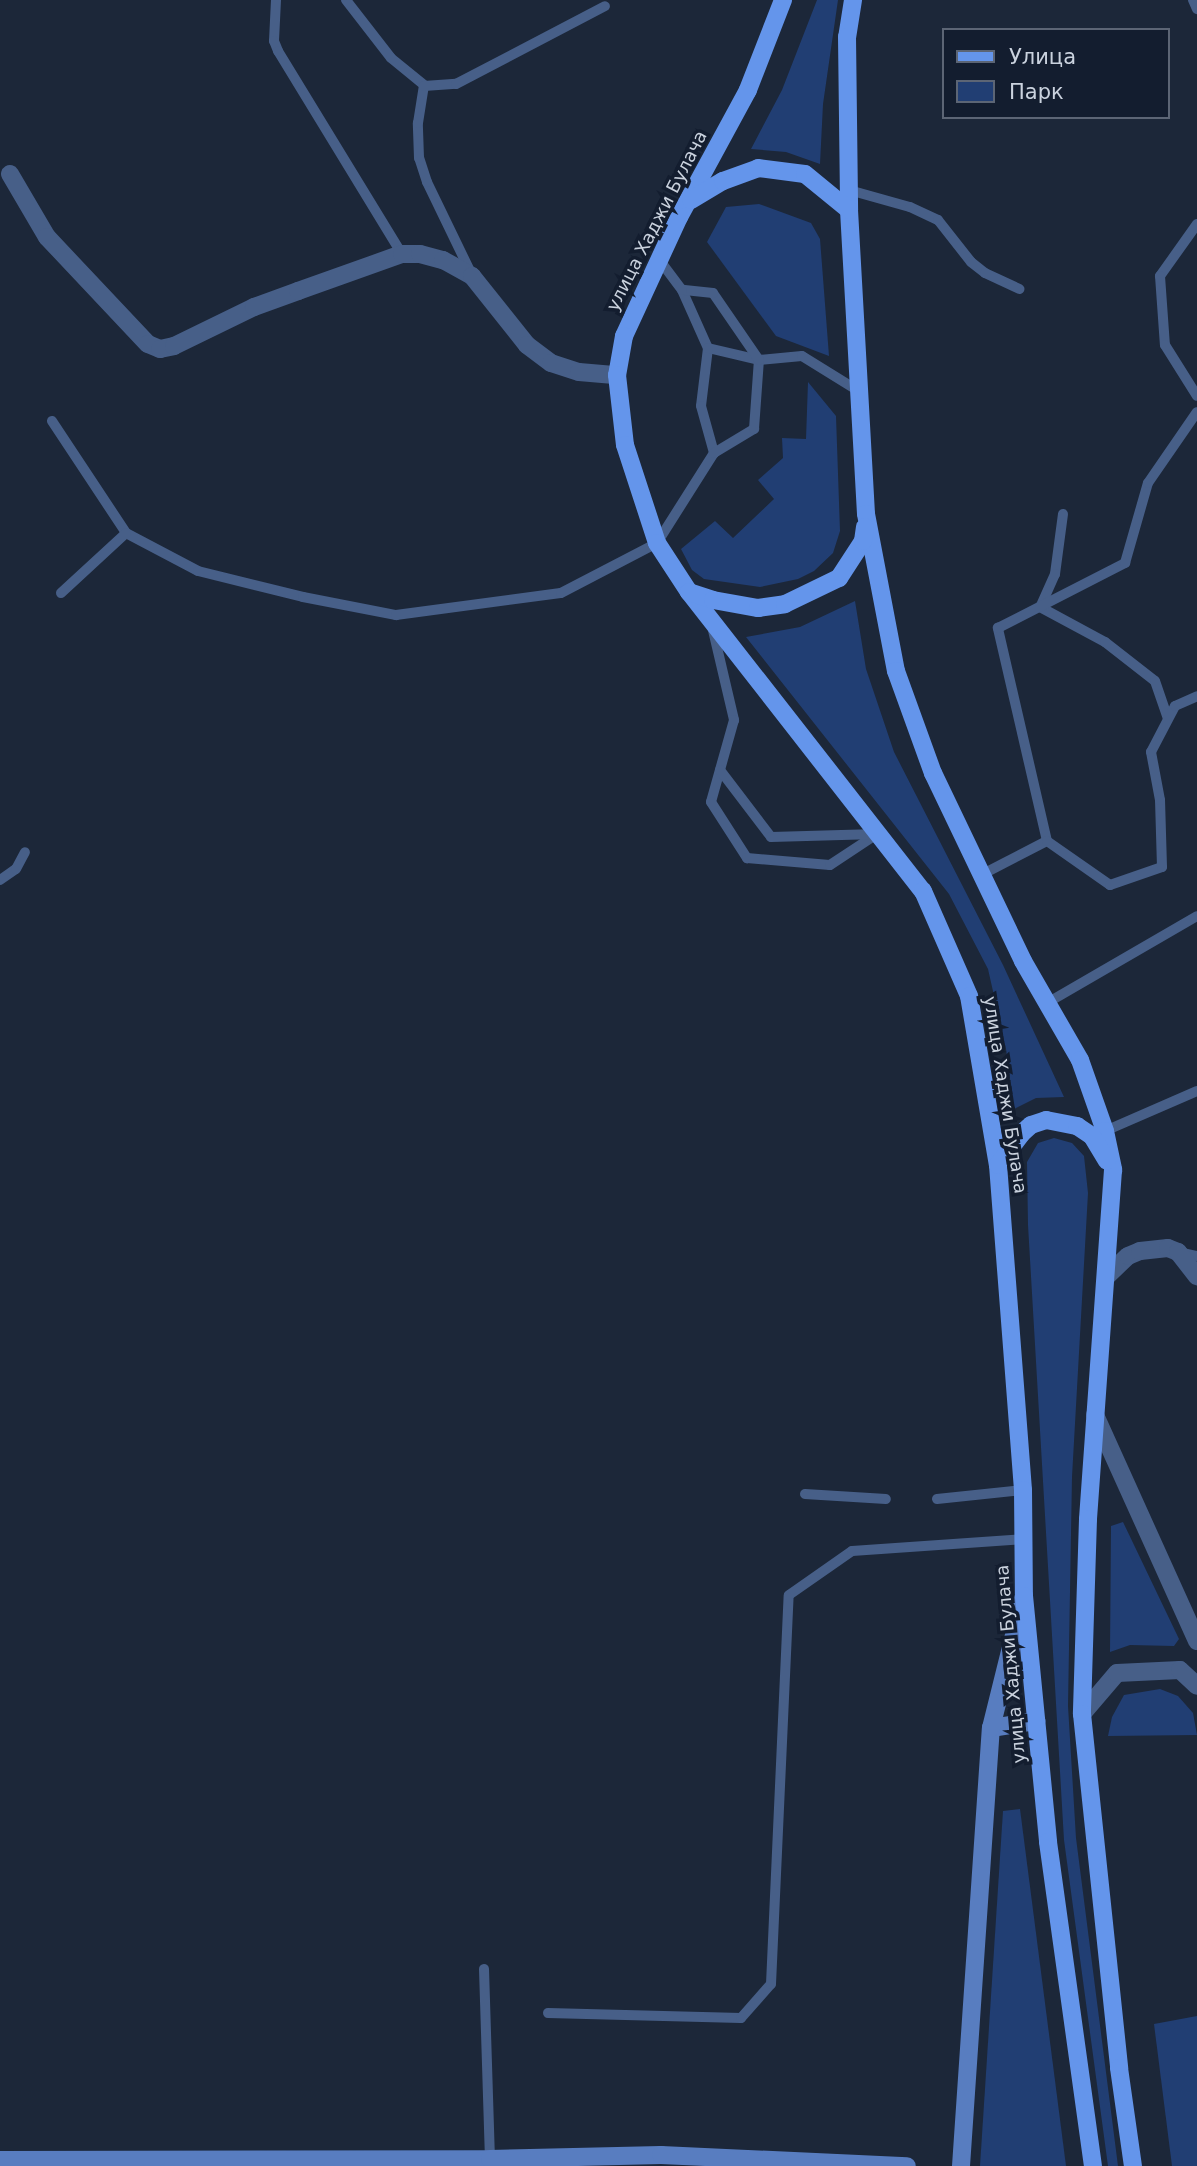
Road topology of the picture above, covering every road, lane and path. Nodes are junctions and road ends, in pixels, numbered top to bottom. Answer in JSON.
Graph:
{"nodes":[{"id":1,"x":276,"y":0,"type":"edge"},
{"id":2,"x":346,"y":0,"type":"edge"},
{"id":3,"x":783,"y":0,"type":"edge"},
{"id":4,"x":853,"y":0,"type":"edge"},
{"id":5,"x":1193,"y":0,"type":"edge"},
{"id":6,"x":605,"y":6,"type":"dead end"},
{"id":7,"x":1197,"y":9,"type":"edge"},
{"id":8,"x":424,"y":85,"type":"junction"},
{"id":9,"x":10,"y":174,"type":"dead end"},
{"id":10,"x":849,"y":190,"type":"junction"},
{"id":11,"x":689,"y":201,"type":"junction"},
{"id":12,"x":849,"y":210,"type":"junction"},
{"id":13,"x":1197,"y":224,"type":"edge"},
{"id":14,"x":402,"y":254,"type":"junction"},
{"id":15,"x":659,"y":259,"type":"junction"},
{"id":16,"x":472,"y":276,"type":"junction"},
{"id":17,"x":1020,"y":289,"type":"dead end"},
{"id":18,"x":682,"y":290,"type":"junction"},
{"id":19,"x":708,"y":348,"type":"junction"},
{"id":20,"x":759,"y":360,"type":"junction"},
{"id":21,"x":617,"y":375,"type":"junction"},
{"id":22,"x":860,"y":392,"type":"junction"},
{"id":23,"x":1197,"y":396,"type":"edge"},
{"id":24,"x":1197,"y":412,"type":"edge"},
{"id":25,"x":52,"y":421,"type":"dead end"},
{"id":26,"x":714,"y":453,"type":"junction"},
{"id":27,"x":866,"y":514,"type":"junction"},
{"id":28,"x":1063,"y":514,"type":"dead end"},
{"id":29,"x":127,"y":533,"type":"junction"},
{"id":30,"x":657,"y":543,"type":"junction"},
{"id":31,"x":689,"y":592,"type":"junction"},
{"id":32,"x":61,"y":593,"type":"dead end"},
{"id":33,"x":1040,"y":607,"type":"junction"},
{"id":34,"x":710,"y":620,"type":"junction"},
{"id":35,"x":1197,"y":696,"type":"edge"},
{"id":36,"x":1168,"y":718,"type":"junction"},
{"id":37,"x":720,"y":770,"type":"junction"},
{"id":38,"x":877,"y":834,"type":"junction"},
{"id":39,"x":1047,"y":841,"type":"junction"},
{"id":40,"x":25,"y":852,"type":"dead end"},
{"id":41,"x":981,"y":875,"type":"junction"},
{"id":42,"x":0,"y":880,"type":"edge"},
{"id":43,"x":1197,"y":916,"type":"edge"},
{"id":44,"x":1048,"y":1003,"type":"junction"},
{"id":45,"x":1197,"y":1091,"type":"edge"},
{"id":46,"x":1105,"y":1131,"type":"junction"},
{"id":47,"x":998,"y":1165,"type":"junction"},
{"id":48,"x":1113,"y":1170,"type":"junction"},
{"id":49,"x":1178,"y":1252,"type":"junction"},
{"id":50,"x":1197,"y":1256,"type":"edge"},
{"id":51,"x":1197,"y":1276,"type":"edge"},
{"id":52,"x":1105,"y":1277,"type":"junction"},
{"id":53,"x":1095,"y":1415,"type":"junction"},
{"id":54,"x":1023,"y":1490,"type":"junction"},
{"id":55,"x":805,"y":1494,"type":"dead end"},
{"id":56,"x":886,"y":1499,"type":"dead end"},
{"id":57,"x":937,"y":1499,"type":"dead end"},
{"id":58,"x":1022,"y":1539,"type":"junction"},
{"id":59,"x":1024,"y":1596,"type":"junction"},
{"id":60,"x":1197,"y":1641,"type":"edge"},
{"id":61,"x":1197,"y":1686,"type":"edge"},
{"id":62,"x":1082,"y":1714,"type":"junction"},
{"id":63,"x":1036,"y":1721,"type":"junction"},
{"id":64,"x":991,"y":1728,"type":"junction"},
{"id":65,"x":484,"y":1969,"type":"dead end"},
{"id":66,"x":548,"y":2012,"type":"dead end"},
{"id":67,"x":0,"y":2160,"type":"edge"},
{"id":68,"x":661,"y":2161,"type":"edge"},
{"id":69,"x":490,"y":2162,"type":"edge"},
{"id":70,"x":907,"y":2166,"type":"edge"},
{"id":71,"x":961,"y":2166,"type":"edge"},
{"id":72,"x":1093,"y":2166,"type":"edge"},
{"id":73,"x":1133,"y":2166,"type":"edge"}],
"edges":[{"from":1,"to":14,"type":"lane"},
{"from":2,"to":8,"type":"lane"},
{"from":3,"to":11,"type":"main road","name":"улица Хаджи Булача"},
{"from":4,"to":10,"type":"main road"},
{"from":5,"to":7,"type":"lane"},
{"from":6,"to":8,"type":"lane"},
{"from":8,"to":16,"type":"lane"},
{"from":9,"to":14,"type":"street"},
{"from":10,"to":12,"type":"main road"},
{"from":10,"to":17,"type":"lane"},
{"from":11,"to":12,"type":"main road"},
{"from":11,"to":15,"type":"main road","name":"улица Хаджи Булача"},
{"from":12,"to":22,"type":"main road"},
{"from":13,"to":23,"type":"lane"},
{"from":14,"to":16,"type":"street"},
{"from":15,"to":18,"type":"lane"},
{"from":15,"to":21,"type":"main road","name":"улица Хаджи Булача"},
{"from":16,"to":21,"type":"street"},
{"from":18,"to":19,"type":"lane"},
{"from":18,"to":20,"type":"lane"},
{"from":19,"to":20,"type":"lane"},
{"from":19,"to":26,"type":"lane"},
{"from":20,"to":22,"type":"lane"},
{"from":20,"to":26,"type":"lane"},
{"from":21,"to":30,"type":"main road","name":"улица Хаджи Булача"},
{"from":22,"to":27,"type":"main road"},
{"from":24,"to":33,"type":"lane"},
{"from":25,"to":29,"type":"lane"},
{"from":26,"to":30,"type":"lane"},
{"from":27,"to":31,"type":"main road"},
{"from":27,"to":41,"type":"main road"},
{"from":28,"to":33,"type":"lane"},
{"from":29,"to":30,"type":"lane"},
{"from":29,"to":32,"type":"lane"},
{"from":30,"to":31,"type":"main road","name":"улица Хаджи Булача"},
{"from":31,"to":34,"type":"main road","name":"улица Хаджи Булача"},
{"from":33,"to":36,"type":"lane"},
{"from":33,"to":39,"type":"lane"},
{"from":34,"to":37,"type":"lane"},
{"from":34,"to":38,"type":"main road","name":"улица Хаджи Булача"},
{"from":35,"to":36,"type":"lane"},
{"from":36,"to":39,"type":"lane"},
{"from":37,"to":38,"type":"lane"},
{"from":37,"to":38,"type":"lane"},
{"from":38,"to":47,"type":"main road","name":"улица Хаджи Булача"},
{"from":39,"to":41,"type":"lane"},
{"from":40,"to":42,"type":"lane"},
{"from":41,"to":44,"type":"main road"},
{"from":43,"to":44,"type":"lane"},
{"from":44,"to":46,"type":"main road"},
{"from":45,"to":46,"type":"lane"},
{"from":46,"to":48,"type":"main road"},
{"from":47,"to":48,"type":"main road"},
{"from":47,"to":54,"type":"main road","name":"улица Хаджи Булача"},
{"from":48,"to":52,"type":"main road"},
{"from":49,"to":50,"type":"lane"},
{"from":49,"to":51,"type":"street"},
{"from":49,"to":52,"type":"street"},
{"from":52,"to":53,"type":"main road"},
{"from":53,"to":60,"type":"street"},
{"from":53,"to":62,"type":"main road"},
{"from":54,"to":57,"type":"lane"},
{"from":54,"to":58,"type":"main road","name":"улица Хаджи Булача"},
{"from":55,"to":56,"type":"lane"},
{"from":58,"to":59,"type":"main road","name":"улица Хаджи Булача"},
{"from":58,"to":66,"type":"lane"},
{"from":59,"to":63,"type":"main road","name":"улица Хаджи Булача"},
{"from":59,"to":64,"type":"main road"},
{"from":61,"to":62,"type":"street"},
{"from":62,"to":73,"type":"main road"},
{"from":63,"to":64,"type":"main road"},
{"from":63,"to":72,"type":"main road","name":"улица Хаджи Булача"},
{"from":64,"to":71,"type":"main road"},
{"from":65,"to":69,"type":"lane"},
{"from":67,"to":69,"type":"main road"},
{"from":68,"to":69,"type":"main road"},
{"from":68,"to":70,"type":"main road"}]}
